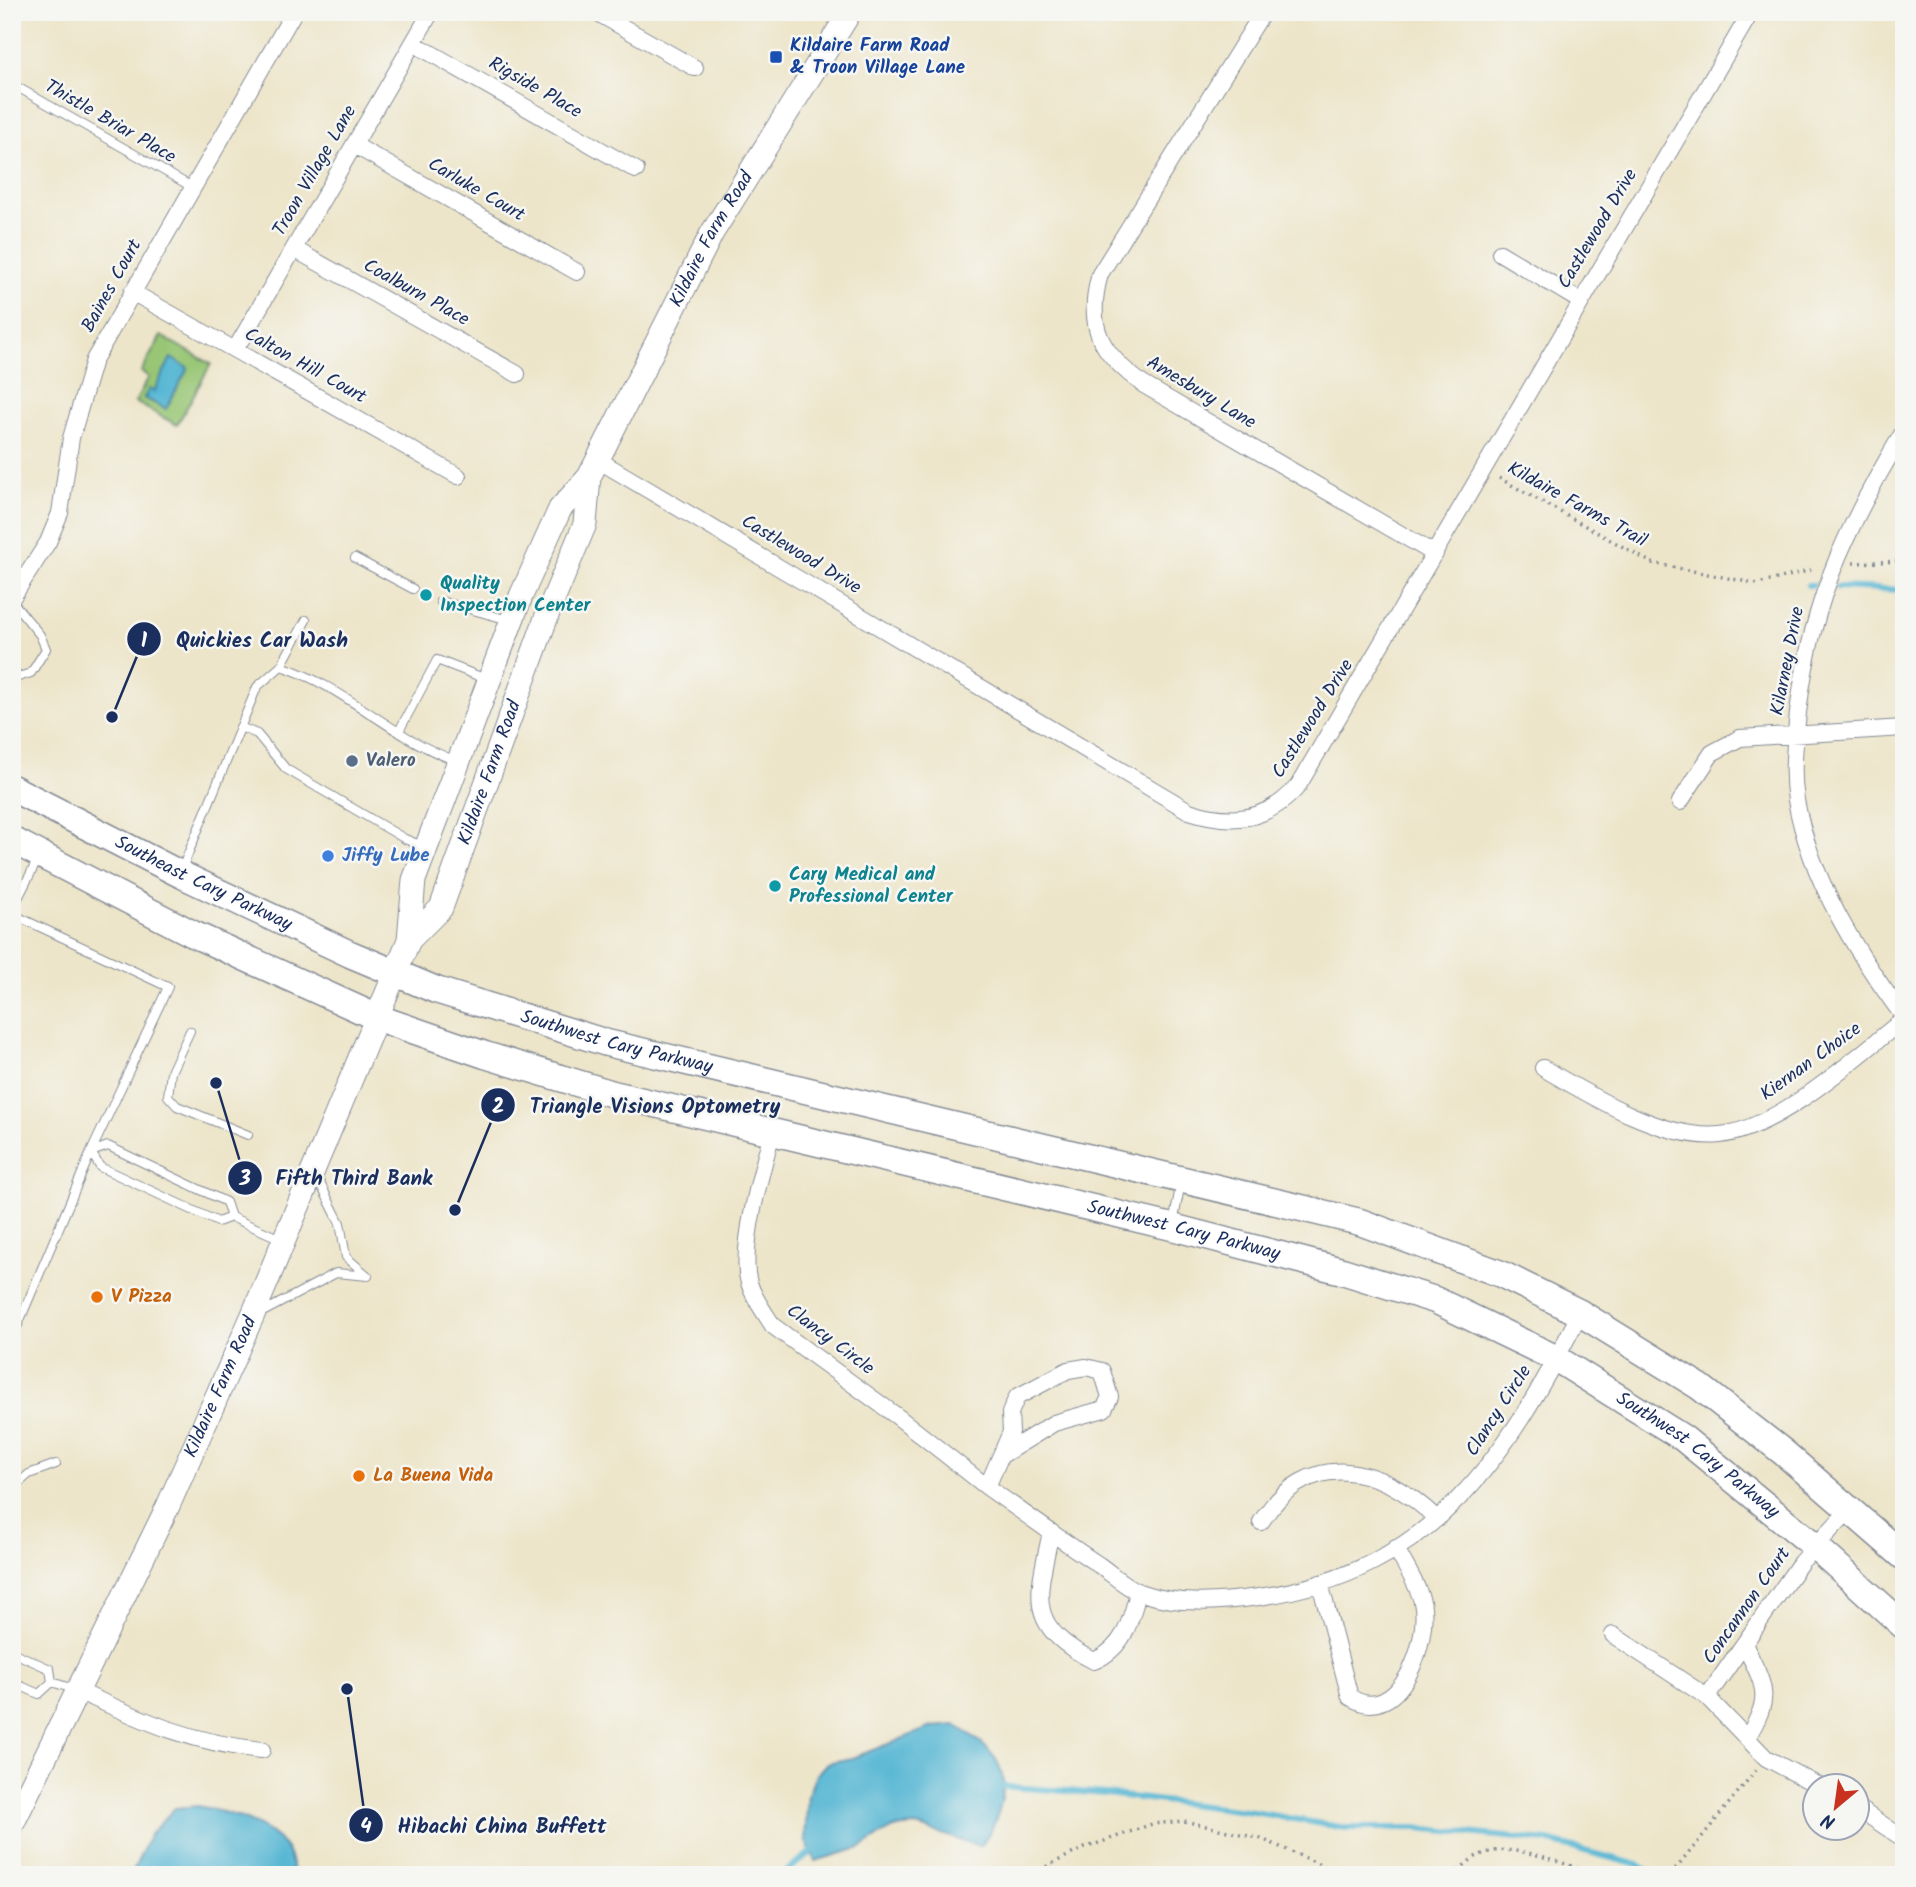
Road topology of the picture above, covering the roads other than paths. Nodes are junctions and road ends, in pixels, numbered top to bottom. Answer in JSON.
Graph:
{"nodes":[{"id":1,"x":294,"y":12,"type":"edge"},
{"id":2,"x":432,"y":12,"type":"edge"},
{"id":3,"x":596,"y":12,"type":"edge"},
{"id":4,"x":1263,"y":12,"type":"edge"},
{"id":5,"x":1751,"y":12,"type":"edge"},
{"id":6,"x":847,"y":13,"type":"edge"},
{"id":7,"x":413,"y":43,"type":"junction"},
{"id":8,"x":695,"y":68,"type":"dead end"},
{"id":9,"x":12,"y":84,"type":"edge"},
{"id":10,"x":354,"y":145,"type":"junction"},
{"id":11,"x":636,"y":170,"type":"dead end"},
{"id":12,"x":192,"y":187,"type":"junction"},
{"id":13,"x":294,"y":249,"type":"junction"},
{"id":14,"x":1500,"y":253,"type":"dead end"},
{"id":15,"x":577,"y":272,"type":"dead end"},
{"id":16,"x":132,"y":292,"type":"junction"},
{"id":17,"x":1580,"y":301,"type":"junction"},
{"id":18,"x":235,"y":350,"type":"junction"},
{"id":19,"x":517,"y":374,"type":"dead end"},
{"id":20,"x":1904,"y":431,"type":"edge"},
{"id":21,"x":594,"y":468,"type":"junction"},
{"id":22,"x":458,"y":475,"type":"dead end"},
{"id":23,"x":1435,"y":554,"type":"junction"},
{"id":24,"x":355,"y":558,"type":"dead end"},
{"id":25,"x":413,"y":589,"type":"dead end"},
{"id":26,"x":12,"y":599,"type":"edge"},
{"id":27,"x":439,"y":601,"type":"dead end"},
{"id":28,"x":306,"y":620,"type":"dead end"},
{"id":29,"x":512,"y":621,"type":"junction"},
{"id":30,"x":281,"y":666,"type":"junction"},
{"id":31,"x":12,"y":679,"type":"edge"},
{"id":32,"x":489,"y":680,"type":"junction"},
{"id":33,"x":240,"y":727,"type":"junction"},
{"id":34,"x":1904,"y":728,"type":"edge"},
{"id":35,"x":399,"y":731,"type":"junction"},
{"id":36,"x":1796,"y":733,"type":"junction"},
{"id":37,"x":458,"y":762,"type":"junction"},
{"id":38,"x":12,"y":788,"type":"edge"},
{"id":39,"x":1679,"y":802,"type":"dead end"},
{"id":40,"x":12,"y":840,"type":"edge"},
{"id":41,"x":428,"y":848,"type":"junction"},
{"id":42,"x":40,"y":855,"type":"junction"},
{"id":43,"x":180,"y":874,"type":"junction"},
{"id":44,"x":12,"y":912,"type":"edge"},
{"id":45,"x":409,"y":940,"type":"junction"},
{"id":46,"x":395,"y":974,"type":"junction"},
{"id":47,"x":378,"y":1018,"type":"junction"},
{"id":48,"x":1904,"y":1018,"type":"edge"},
{"id":49,"x":190,"y":1031,"type":"dead end"},
{"id":50,"x":1543,"y":1068,"type":"dead end"},
{"id":51,"x":772,"y":1133,"type":"junction"},
{"id":52,"x":248,"y":1135,"type":"dead end"},
{"id":53,"x":91,"y":1152,"type":"junction"},
{"id":54,"x":313,"y":1169,"type":"junction"},
{"id":55,"x":1182,"y":1178,"type":"junction"},
{"id":56,"x":231,"y":1217,"type":"junction"},
{"id":57,"x":1172,"y":1227,"type":"junction"},
{"id":58,"x":284,"y":1240,"type":"junction"},
{"id":59,"x":1580,"y":1313,"type":"junction"},
{"id":60,"x":252,"y":1317,"type":"junction"},
{"id":61,"x":12,"y":1339,"type":"edge"},
{"id":62,"x":1557,"y":1359,"type":"junction"},
{"id":63,"x":1002,"y":1455,"type":"junction"},
{"id":64,"x":56,"y":1464,"type":"dead end"},
{"id":65,"x":987,"y":1487,"type":"junction"},
{"id":66,"x":12,"y":1489,"type":"edge"},
{"id":67,"x":1850,"y":1509,"type":"junction"},
{"id":68,"x":1437,"y":1519,"type":"junction"},
{"id":69,"x":1261,"y":1522,"type":"dead end"},
{"id":70,"x":1051,"y":1532,"type":"junction"},
{"id":71,"x":1816,"y":1547,"type":"junction"},
{"id":72,"x":1396,"y":1548,"type":"junction"},
{"id":73,"x":1904,"y":1557,"type":"edge"},
{"id":74,"x":1320,"y":1583,"type":"junction"},
{"id":75,"x":1138,"y":1592,"type":"junction"},
{"id":76,"x":1904,"y":1626,"type":"edge"},
{"id":77,"x":1613,"y":1634,"type":"dead end"},
{"id":78,"x":1745,"y":1646,"type":"junction"},
{"id":79,"x":12,"y":1652,"type":"edge"},
{"id":80,"x":12,"y":1682,"type":"edge"},
{"id":81,"x":52,"y":1682,"type":"junction"},
{"id":82,"x":78,"y":1690,"type":"junction"},
{"id":83,"x":1707,"y":1698,"type":"junction"},
{"id":84,"x":1747,"y":1738,"type":"junction"},
{"id":85,"x":262,"y":1750,"type":"dead end"},
{"id":86,"x":1800,"y":1776,"type":"edge"},
{"id":87,"x":1870,"y":1816,"type":"edge"},
{"id":88,"x":12,"y":1825,"type":"edge"},
{"id":89,"x":1904,"y":1839,"type":"edge"}],
"edges":[{"from":1,"to":12,"type":"street","name":"Baines Court"},
{"from":2,"to":7,"type":"street","name":"Troon Village Lane"},
{"from":3,"to":8,"type":"street"},
{"from":4,"to":23,"type":"street","name":"Amesbury Lane"},
{"from":5,"to":17,"type":"street","name":"Castlewood Drive"},
{"from":6,"to":21,"type":"main road","name":"Kildaire Farm Road"},
{"from":7,"to":10,"type":"street","name":"Troon Village Lane"},
{"from":7,"to":11,"type":"street","name":"Rigside Place"},
{"from":9,"to":12,"type":"lane","name":"Thistle Briar Place"},
{"from":10,"to":13,"type":"street","name":"Troon Village Lane"},
{"from":10,"to":15,"type":"street","name":"Carluke Court"},
{"from":12,"to":16,"type":"street","name":"Baines Court"},
{"from":13,"to":18,"type":"street","name":"Troon Village Lane"},
{"from":13,"to":19,"type":"street","name":"Coalburn Place"},
{"from":14,"to":17,"type":"street"},
{"from":16,"to":18,"type":"street","name":"Calton Hill Court"},
{"from":16,"to":26,"type":"street","name":"Baines Court"},
{"from":17,"to":23,"type":"street","name":"Castlewood Drive"},
{"from":18,"to":22,"type":"street","name":"Calton Hill Court"},
{"from":20,"to":36,"type":"street","name":"Kilarney Drive"},
{"from":21,"to":23,"type":"street","name":"Castlewood Drive"},
{"from":21,"to":29,"type":"main road","name":"Kildaire Farm Road"},
{"from":21,"to":45,"type":"main road","name":"Kildaire Farm Road"},
{"from":24,"to":25,"type":"lane"},
{"from":26,"to":31,"type":"lane"},
{"from":27,"to":29,"type":"lane"},
{"from":28,"to":30,"type":"lane"},
{"from":29,"to":32,"type":"main road","name":"Kildaire Farm Road"},
{"from":30,"to":33,"type":"lane"},
{"from":30,"to":35,"type":"lane"},
{"from":32,"to":35,"type":"lane"},
{"from":32,"to":37,"type":"main road","name":"Kildaire Farm Road"},
{"from":33,"to":41,"type":"lane"},
{"from":33,"to":43,"type":"lane"},
{"from":34,"to":36,"type":"street"},
{"from":35,"to":37,"type":"lane"},
{"from":36,"to":39,"type":"street"},
{"from":36,"to":48,"type":"street","name":"Kilarney Drive"},
{"from":37,"to":41,"type":"main road","name":"Kildaire Farm Road"},
{"from":38,"to":43,"type":"main road","name":"Southeast Cary Parkway"},
{"from":40,"to":42,"type":"main road"},
{"from":41,"to":45,"type":"main road","name":"Kildaire Farm Road"},
{"from":42,"to":44,"type":"lane"},
{"from":42,"to":47,"type":"main road"},
{"from":43,"to":46,"type":"main road","name":"Southeast Cary Parkway"},
{"from":44,"to":53,"type":"lane"},
{"from":45,"to":46,"type":"main road","name":"Kildaire Farm Road"},
{"from":46,"to":47,"type":"main road","name":"Kildaire Farm Road"},
{"from":46,"to":55,"type":"main road","name":"Southwest Cary Parkway"},
{"from":47,"to":51,"type":"main road","name":"Southwest Cary Parkway"},
{"from":47,"to":54,"type":"main road","name":"Kildaire Farm Road"},
{"from":48,"to":50,"type":"street","name":"Kiernan Choice"},
{"from":49,"to":52,"type":"lane"},
{"from":51,"to":57,"type":"main road","name":"Southwest Cary Parkway"},
{"from":51,"to":65,"type":"street","name":"Clancy Circle"},
{"from":53,"to":56,"type":"lane"},
{"from":53,"to":56,"type":"lane"},
{"from":53,"to":61,"type":"lane"},
{"from":54,"to":58,"type":"main road","name":"Kildaire Farm Road"},
{"from":54,"to":60,"type":"lane"},
{"from":55,"to":57,"type":"lane"},
{"from":55,"to":59,"type":"main road","name":"Southwest Cary Parkway"},
{"from":56,"to":58,"type":"lane"},
{"from":57,"to":62,"type":"main road","name":"Southwest Cary Parkway"},
{"from":58,"to":60,"type":"main road","name":"Kildaire Farm Road"},
{"from":59,"to":62,"type":"street","name":"Clancy Circle"},
{"from":59,"to":67,"type":"main road","name":"Southwest Cary Parkway"},
{"from":60,"to":82,"type":"main road","name":"Kildaire Farm Road"},
{"from":62,"to":68,"type":"street","name":"Clancy Circle"},
{"from":62,"to":71,"type":"main road","name":"Southwest Cary Parkway"},
{"from":63,"to":63,"type":"street"},
{"from":63,"to":65,"type":"street"},
{"from":64,"to":66,"type":"lane"},
{"from":65,"to":70,"type":"street","name":"Clancy Circle"},
{"from":67,"to":71,"type":"street","name":"Concannon Court"},
{"from":67,"to":73,"type":"main road","name":"Southwest Cary Parkway"},
{"from":68,"to":69,"type":"street"},
{"from":68,"to":72,"type":"street","name":"Clancy Circle"},
{"from":70,"to":75,"type":"street","name":"Clancy Circle"},
{"from":70,"to":75,"type":"street"},
{"from":71,"to":76,"type":"main road","name":"Southwest Cary Parkway"},
{"from":71,"to":78,"type":"street","name":"Concannon Court"},
{"from":72,"to":74,"type":"street","name":"Clancy Circle"},
{"from":72,"to":74,"type":"street"},
{"from":74,"to":75,"type":"street","name":"Clancy Circle"},
{"from":77,"to":83,"type":"street"},
{"from":78,"to":83,"type":"street","name":"Concannon Court"},
{"from":78,"to":84,"type":"street"},
{"from":79,"to":81,"type":"lane"},
{"from":80,"to":81,"type":"lane"},
{"from":81,"to":82,"type":"lane"},
{"from":82,"to":85,"type":"street"},
{"from":82,"to":88,"type":"main road","name":"Kildaire Farm Road"},
{"from":83,"to":84,"type":"street"},
{"from":84,"to":86,"type":"street"},
{"from":87,"to":89,"type":"street"}]}
